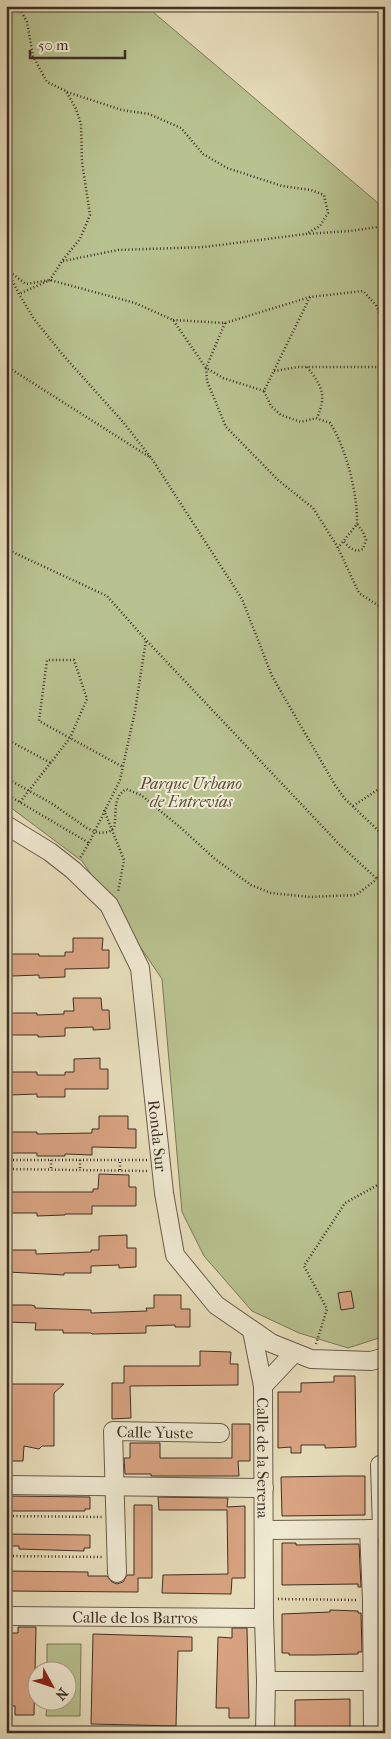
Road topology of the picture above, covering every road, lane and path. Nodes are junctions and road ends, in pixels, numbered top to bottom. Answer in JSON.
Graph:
{"nodes":[{"id":1,"x":18,"y":6,"type":"edge"},
{"id":2,"x":66,"y":92,"type":"junction"},
{"id":3,"x":385,"y":226,"type":"edge"},
{"id":4,"x":306,"y":234,"type":"junction"},
{"id":5,"x":62,"y":261,"type":"junction"},
{"id":6,"x":6,"y":269,"type":"edge"},
{"id":7,"x":50,"y":280,"type":"junction"},
{"id":8,"x":19,"y":294,"type":"junction"},
{"id":9,"x":310,"y":297,"type":"junction"},
{"id":10,"x":173,"y":320,"type":"junction"},
{"id":11,"x":225,"y":323,"type":"junction"},
{"id":12,"x":385,"y":325,"type":"edge"},
{"id":13,"x":6,"y":366,"type":"edge"},
{"id":14,"x":307,"y":367,"type":"junction"},
{"id":15,"x":385,"y":367,"type":"edge"},
{"id":16,"x":206,"y":368,"type":"junction"},
{"id":17,"x":274,"y":371,"type":"junction"},
{"id":18,"x":264,"y":391,"type":"junction"},
{"id":19,"x":316,"y":418,"type":"junction"},
{"id":20,"x":152,"y":459,"type":"junction"},
{"id":21,"x":357,"y":524,"type":"junction"},
{"id":22,"x":344,"y":542,"type":"junction"},
{"id":23,"x":338,"y":548,"type":"junction"},
{"id":24,"x":6,"y":549,"type":"edge"},
{"id":25,"x":385,"y":610,"type":"edge"},
{"id":26,"x":146,"y":640,"type":"junction"},
{"id":27,"x":70,"y":738,"type":"junction"},
{"id":28,"x":6,"y":739,"type":"edge"},
{"id":29,"x":51,"y":763,"type":"junction"},
{"id":30,"x":123,"y":767,"type":"junction"},
{"id":31,"x":6,"y":778,"type":"edge"},
{"id":32,"x":385,"y":785,"type":"edge"},
{"id":33,"x":29,"y":791,"type":"junction"},
{"id":34,"x":6,"y":794,"type":"edge"},
{"id":35,"x":20,"y":802,"type":"junction"},
{"id":36,"x":352,"y":806,"type":"junction"},
{"id":37,"x":104,"y":810,"type":"junction"},
{"id":38,"x":6,"y":825,"type":"edge"},
{"id":39,"x":112,"y":830,"type":"junction"},
{"id":40,"x":94,"y":831,"type":"junction"},
{"id":41,"x":385,"y":837,"type":"edge"},
{"id":42,"x":89,"y":844,"type":"junction"},
{"id":43,"x":73,"y":870,"type":"junction"},
{"id":44,"x":385,"y":870,"type":"edge"},
{"id":45,"x":377,"y":879,"type":"junction"},
{"id":46,"x":113,"y":913,"type":"junction"},
{"id":47,"x":6,"y":1160,"type":"edge"},
{"id":48,"x":51,"y":1160,"type":"junction"},
{"id":49,"x":80,"y":1160,"type":"junction"},
{"id":50,"x":120,"y":1160,"type":"junction"},
{"id":51,"x":161,"y":1166,"type":"junction"},
{"id":52,"x":6,"y":1170,"type":"edge"},
{"id":53,"x":51,"y":1170,"type":"junction"},
{"id":54,"x":80,"y":1170,"type":"junction"},
{"id":55,"x":120,"y":1170,"type":"junction"},
{"id":56,"x":385,"y":1182,"type":"edge"},
{"id":57,"x":252,"y":1331,"type":"junction"},
{"id":58,"x":294,"y":1353,"type":"junction"},
{"id":59,"x":385,"y":1357,"type":"edge"},
{"id":60,"x":311,"y":1360,"type":"junction"},
{"id":61,"x":263,"y":1386,"type":"junction"},
{"id":62,"x":220,"y":1433,"type":"dead end"},
{"id":63,"x":380,"y":1465,"type":"dead end"},
{"id":64,"x":6,"y":1485,"type":"edge"},
{"id":65,"x":115,"y":1486,"type":"junction"},
{"id":66,"x":264,"y":1488,"type":"junction"},
{"id":67,"x":6,"y":1516,"type":"edge"},
{"id":68,"x":116,"y":1517,"type":"junction"},
{"id":69,"x":379,"y":1529,"type":"edge"},
{"id":70,"x":264,"y":1530,"type":"junction"},
{"id":71,"x":6,"y":1556,"type":"edge"},
{"id":72,"x":117,"y":1565,"type":"joint"},
{"id":73,"x":264,"y":1599,"type":"junction"},
{"id":74,"x":372,"y":1600,"type":"junction"},
{"id":75,"x":6,"y":1616,"type":"edge"},
{"id":76,"x":264,"y":1618,"type":"junction"},
{"id":77,"x":378,"y":1681,"type":"edge"},
{"id":78,"x":266,"y":1682,"type":"junction"},
{"id":79,"x":265,"y":1733,"type":"edge"},
{"id":80,"x":373,"y":1733,"type":"edge"}],
"edges":[{"from":1,"to":2,"type":"path"},
{"from":2,"to":4,"type":"path"},
{"from":2,"to":5,"type":"path"},
{"from":3,"to":4,"type":"path"},
{"from":4,"to":5,"type":"path"},
{"from":5,"to":7,"type":"path"},
{"from":6,"to":7,"type":"path"},
{"from":6,"to":8,"type":"path"},
{"from":7,"to":8,"type":"path"},
{"from":7,"to":10,"type":"path"},
{"from":8,"to":20,"type":"path"},
{"from":9,"to":11,"type":"path"},
{"from":9,"to":12,"type":"path"},
{"from":9,"to":17,"type":"path"},
{"from":10,"to":11,"type":"path"},
{"from":10,"to":16,"type":"path"},
{"from":11,"to":16,"type":"path"},
{"from":13,"to":20,"type":"path"},
{"from":14,"to":15,"type":"path"},
{"from":14,"to":17,"type":"path"},
{"from":14,"to":19,"type":"path"},
{"from":16,"to":18,"type":"path"},
{"from":16,"to":23,"type":"path"},
{"from":17,"to":18,"type":"path"},
{"from":18,"to":19,"type":"path"},
{"from":19,"to":21,"type":"path"},
{"from":20,"to":36,"type":"path"},
{"from":21,"to":22,"type":"path"},
{"from":21,"to":22,"type":"path"},
{"from":22,"to":23,"type":"path"},
{"from":23,"to":25,"type":"path"},
{"from":24,"to":26,"type":"path"},
{"from":26,"to":30,"type":"path"},
{"from":26,"to":45,"type":"path"},
{"from":27,"to":27,"type":"path"},
{"from":27,"to":29,"type":"path"},
{"from":27,"to":30,"type":"path"},
{"from":28,"to":29,"type":"path"},
{"from":29,"to":33,"type":"path"},
{"from":30,"to":37,"type":"path"},
{"from":31,"to":33,"type":"path"},
{"from":32,"to":36,"type":"path"},
{"from":33,"to":35,"type":"path"},
{"from":33,"to":40,"type":"path"},
{"from":34,"to":35,"type":"path"},
{"from":35,"to":42,"type":"path"},
{"from":36,"to":41,"type":"path"},
{"from":37,"to":39,"type":"path"},
{"from":37,"to":40,"type":"path"},
{"from":38,"to":43,"type":"street","name":"Ronda Sur"},
{"from":39,"to":40,"type":"path"},
{"from":39,"to":45,"type":"path"},
{"from":39,"to":46,"type":"path"},
{"from":40,"to":42,"type":"path"},
{"from":42,"to":43,"type":"path"},
{"from":43,"to":46,"type":"street","name":"Ronda Sur"},
{"from":44,"to":45,"type":"path"},
{"from":46,"to":51,"type":"street","name":"Ronda Sur"},
{"from":47,"to":48,"type":"path"},
{"from":48,"to":49,"type":"path"},
{"from":48,"to":53,"type":"path"},
{"from":49,"to":50,"type":"path"},
{"from":49,"to":54,"type":"path"},
{"from":50,"to":51,"type":"path"},
{"from":50,"to":55,"type":"path"},
{"from":51,"to":55,"type":"path"},
{"from":51,"to":57,"type":"street","name":"Ronda Sur"},
{"from":52,"to":53,"type":"path"},
{"from":53,"to":54,"type":"path"},
{"from":54,"to":55,"type":"path"},
{"from":56,"to":60,"type":"path"},
{"from":57,"to":58,"type":"street","name":"Ronda Sur"},
{"from":57,"to":61,"type":"street","name":"Calle de la Serena"},
{"from":58,"to":60,"type":"street","name":"Ronda Sur"},
{"from":58,"to":61,"type":"street","name":"Calle de la Serena"},
{"from":59,"to":60,"type":"street","name":"Ronda Sur"},
{"from":61,"to":66,"type":"street","name":"Calle de la Serena"},
{"from":62,"to":65,"type":"street","name":"Calle Yuste"},
{"from":63,"to":69,"type":"street"},
{"from":64,"to":65,"type":"street"},
{"from":65,"to":66,"type":"street"},
{"from":65,"to":68,"type":"street"},
{"from":66,"to":70,"type":"street","name":"Calle de la Serena"},
{"from":67,"to":68,"type":"path"},
{"from":68,"to":72,"type":"street"},
{"from":69,"to":70,"type":"street","name":"Calle de la Serena"},
{"from":69,"to":74,"type":"street"},
{"from":70,"to":73,"type":"street","name":"Calle de la Serena"},
{"from":71,"to":72,"type":"path"},
{"from":73,"to":74,"type":"path"},
{"from":73,"to":76,"type":"street","name":"Calle de la Serena"},
{"from":74,"to":77,"type":"street"},
{"from":75,"to":76,"type":"street","name":"Calle de los Barros"},
{"from":76,"to":78,"type":"street","name":"Calle de la Serena"},
{"from":77,"to":78,"type":"street"},
{"from":77,"to":80,"type":"street"},
{"from":78,"to":79,"type":"street","name":"Calle de la Serena"}]}
